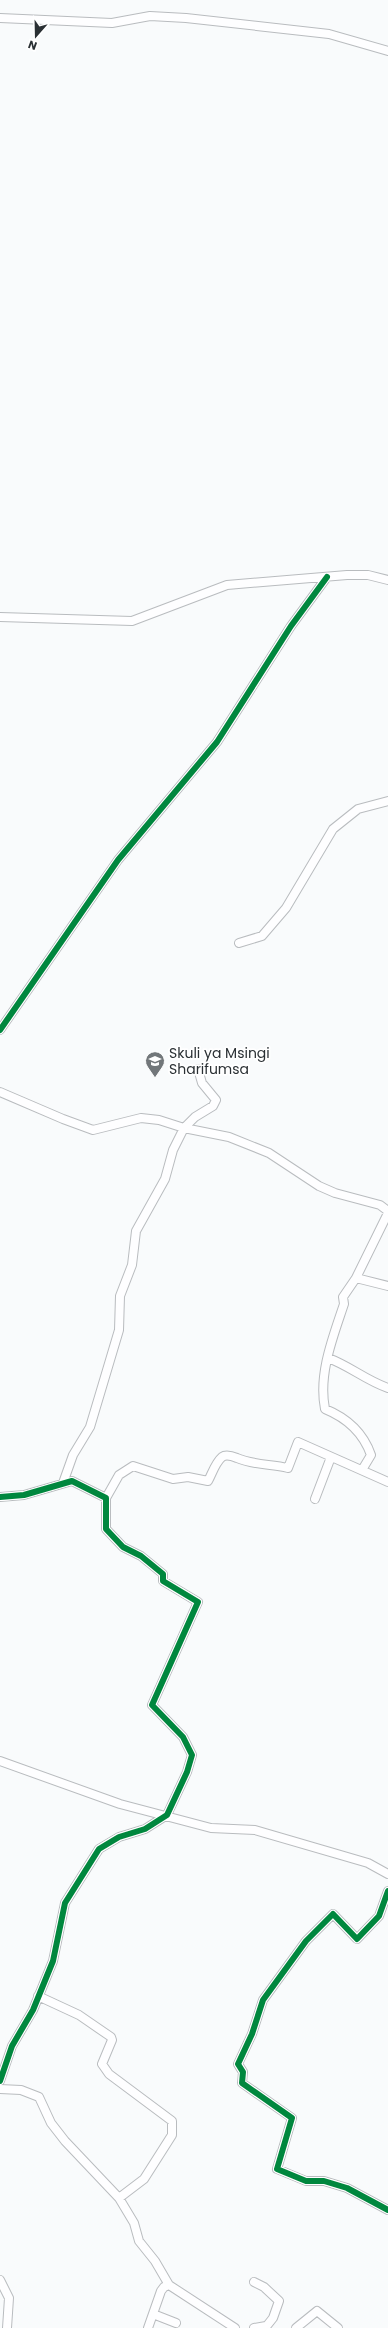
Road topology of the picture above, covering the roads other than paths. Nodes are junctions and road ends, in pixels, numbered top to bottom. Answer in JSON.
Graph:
{"nodes":[{"id":1,"x":0,"y":18,"type":"edge"},
{"id":2,"x":388,"y":51,"type":"edge"},
{"id":3,"x":327,"y":577,"type":"junction"},
{"id":4,"x":388,"y":580,"type":"edge"},
{"id":5,"x":0,"y":617,"type":"edge"},
{"id":6,"x":388,"y":801,"type":"edge"},
{"id":7,"x":239,"y":944,"type":"dead end"},
{"id":8,"x":0,"y":1030,"type":"edge"},
{"id":9,"x":198,"y":1069,"type":"dead end"},
{"id":10,"x":0,"y":1092,"type":"edge"},
{"id":11,"x":184,"y":1128,"type":"junction"},
{"id":12,"x":388,"y":1212,"type":"edge"},
{"id":13,"x":356,"y":1278,"type":"junction"},
{"id":14,"x":388,"y":1286,"type":"edge"},
{"id":15,"x":328,"y":1358,"type":"junction"},
{"id":16,"x":388,"y":1388,"type":"edge"},
{"id":17,"x":331,"y":1457,"type":"junction"},
{"id":18,"x":362,"y":1470,"type":"junction"},
{"id":19,"x":388,"y":1482,"type":"edge"},
{"id":20,"x":62,"y":1483,"type":"junction"},
{"id":21,"x":0,"y":1496,"type":"edge"},
{"id":22,"x":106,"y":1498,"type":"junction"},
{"id":23,"x":315,"y":1499,"type":"dead end"},
{"id":24,"x":0,"y":1761,"type":"edge"},
{"id":25,"x":167,"y":1815,"type":"junction"},
{"id":26,"x":388,"y":1874,"type":"edge"},
{"id":27,"x":388,"y":1891,"type":"edge"},
{"id":28,"x":38,"y":1996,"type":"junction"},
{"id":29,"x":0,"y":2081,"type":"edge"},
{"id":30,"x":0,"y":2089,"type":"edge"},
{"id":31,"x":119,"y":2198,"type":"junction"},
{"id":32,"x":388,"y":2210,"type":"edge"},
{"id":33,"x":0,"y":2280,"type":"edge"},
{"id":34,"x":254,"y":2282,"type":"dead end"},
{"id":35,"x":169,"y":2285,"type":"junction"},
{"id":36,"x":0,"y":2308,"type":"edge"},
{"id":37,"x":9,"y":2309,"type":"junction"},
{"id":38,"x":153,"y":2314,"type":"junction"},
{"id":39,"x":176,"y":2323,"type":"dead end"},
{"id":40,"x":265,"y":2327,"type":"edge"},
{"id":41,"x":7,"y":2328,"type":"edge"},
{"id":42,"x":148,"y":2328,"type":"edge"},
{"id":43,"x":235,"y":2328,"type":"edge"},
{"id":44,"x":254,"y":2328,"type":"edge"},
{"id":45,"x":296,"y":2328,"type":"edge"},
{"id":46,"x":338,"y":2328,"type":"edge"}],
"edges":[{"from":1,"to":2,"type":"street"},
{"from":3,"to":4,"type":"street"},
{"from":3,"to":5,"type":"street"},
{"from":3,"to":8,"type":"street"},
{"from":6,"to":7,"type":"street"},
{"from":9,"to":11,"type":"street"},
{"from":10,"to":11,"type":"street"},
{"from":11,"to":12,"type":"street"},
{"from":11,"to":20,"type":"street"},
{"from":12,"to":13,"type":"street"},
{"from":13,"to":14,"type":"street"},
{"from":13,"to":15,"type":"street"},
{"from":15,"to":16,"type":"street"},
{"from":15,"to":18,"type":"street"},
{"from":17,"to":18,"type":"street"},
{"from":17,"to":22,"type":"street"},
{"from":17,"to":23,"type":"street"},
{"from":18,"to":19,"type":"street"},
{"from":20,"to":21,"type":"street"},
{"from":20,"to":22,"type":"street"},
{"from":22,"to":25,"type":"street"},
{"from":24,"to":25,"type":"street"},
{"from":25,"to":26,"type":"street"},
{"from":25,"to":28,"type":"street"},
{"from":27,"to":32,"type":"street"},
{"from":28,"to":29,"type":"street"},
{"from":28,"to":31,"type":"street"},
{"from":30,"to":31,"type":"street"},
{"from":31,"to":35,"type":"street"},
{"from":33,"to":37,"type":"street"},
{"from":34,"to":40,"type":"street"},
{"from":35,"to":38,"type":"street"},
{"from":35,"to":43,"type":"street"},
{"from":36,"to":37,"type":"street"},
{"from":37,"to":41,"type":"street"},
{"from":38,"to":39,"type":"street"},
{"from":38,"to":42,"type":"street"},
{"from":40,"to":44,"type":"street"},
{"from":45,"to":46,"type":"street"}]}
